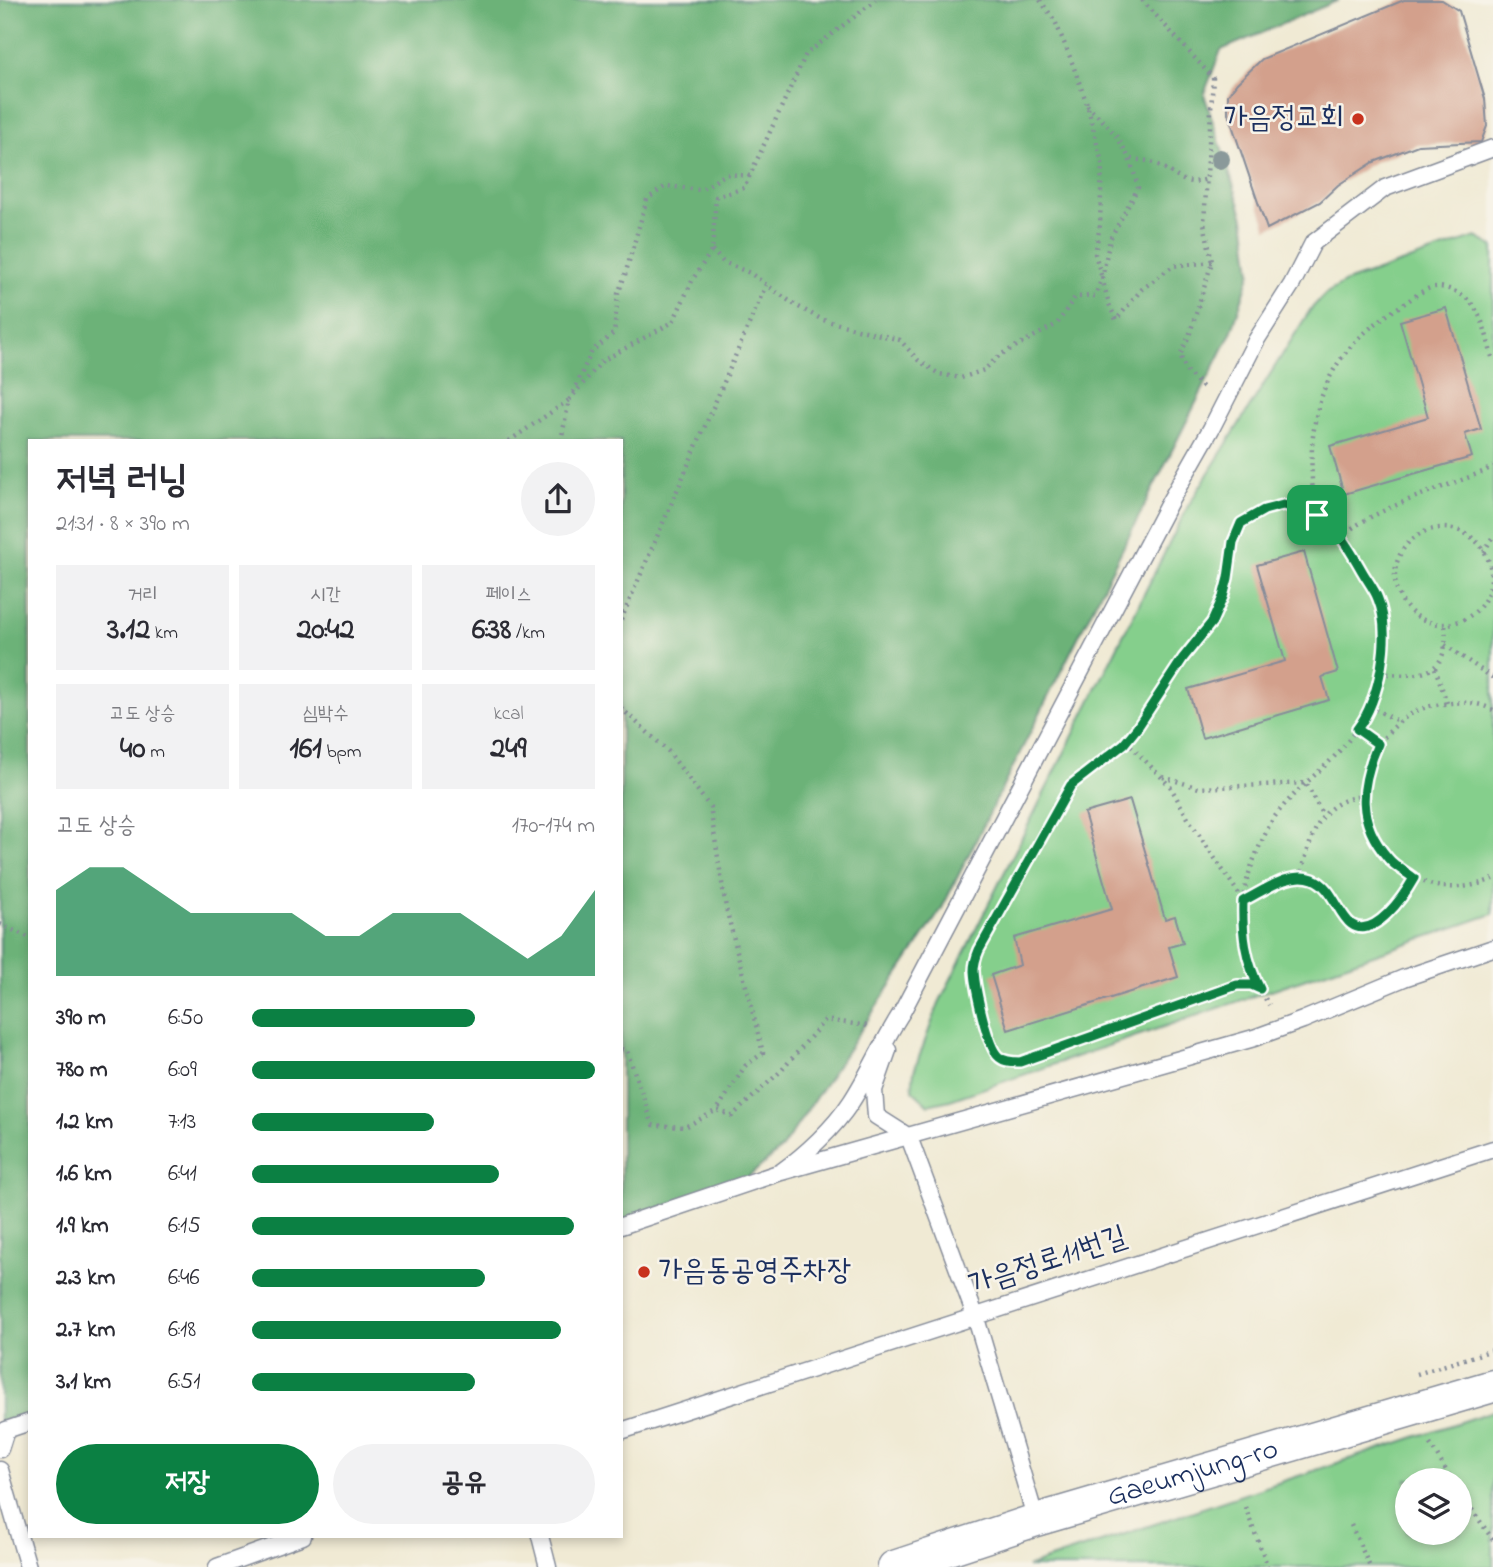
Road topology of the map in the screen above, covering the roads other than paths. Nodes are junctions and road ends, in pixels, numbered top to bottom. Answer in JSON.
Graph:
{"nodes":[{"id":1,"x":1493,"y":148,"type":"edge"},
{"id":2,"x":1493,"y":948,"type":"edge"},
{"id":3,"x":902,"y":1012,"type":"junction"},
{"id":4,"x":909,"y":1137,"type":"junction"},
{"id":5,"x":1493,"y":1149,"type":"edge"},
{"id":6,"x":781,"y":1172,"type":"junction"},
{"id":7,"x":623,"y":1225,"type":"edge"},
{"id":8,"x":975,"y":1315,"type":"junction"},
{"id":9,"x":1493,"y":1386,"type":"edge"},
{"id":10,"x":28,"y":1423,"type":"edge"},
{"id":11,"x":623,"y":1430,"type":"edge"},
{"id":12,"x":0,"y":1449,"type":"edge"},
{"id":13,"x":0,"y":1470,"type":"edge"},
{"id":14,"x":1036,"y":1520,"type":"junction"},
{"id":15,"x":297,"y":1538,"type":"edge"},
{"id":16,"x":541,"y":1538,"type":"edge"},
{"id":17,"x":28,"y":1567,"type":"edge"},
{"id":18,"x":217,"y":1567,"type":"edge"},
{"id":19,"x":548,"y":1567,"type":"edge"},
{"id":20,"x":894,"y":1567,"type":"edge"}],
"edges":[{"from":1,"to":3,"type":"lane"},
{"from":2,"to":4,"type":"lane"},
{"from":3,"to":4,"type":"lane"},
{"from":3,"to":6,"type":"lane"},
{"from":4,"to":6,"type":"lane"},
{"from":4,"to":8,"type":"lane"},
{"from":5,"to":8,"type":"lane","name":"가음정로11번길"},
{"from":6,"to":7,"type":"lane"},
{"from":8,"to":11,"type":"lane","name":"가음정로11번길"},
{"from":8,"to":14,"type":"lane"},
{"from":9,"to":14,"type":"street","name":"Gaeumjung-ro"},
{"from":10,"to":12,"type":"lane"},
{"from":13,"to":17,"type":"lane"},
{"from":14,"to":20,"type":"street","name":"Gaeumjung-ro"},
{"from":15,"to":18,"type":"lane"},
{"from":16,"to":19,"type":"lane"}]}
